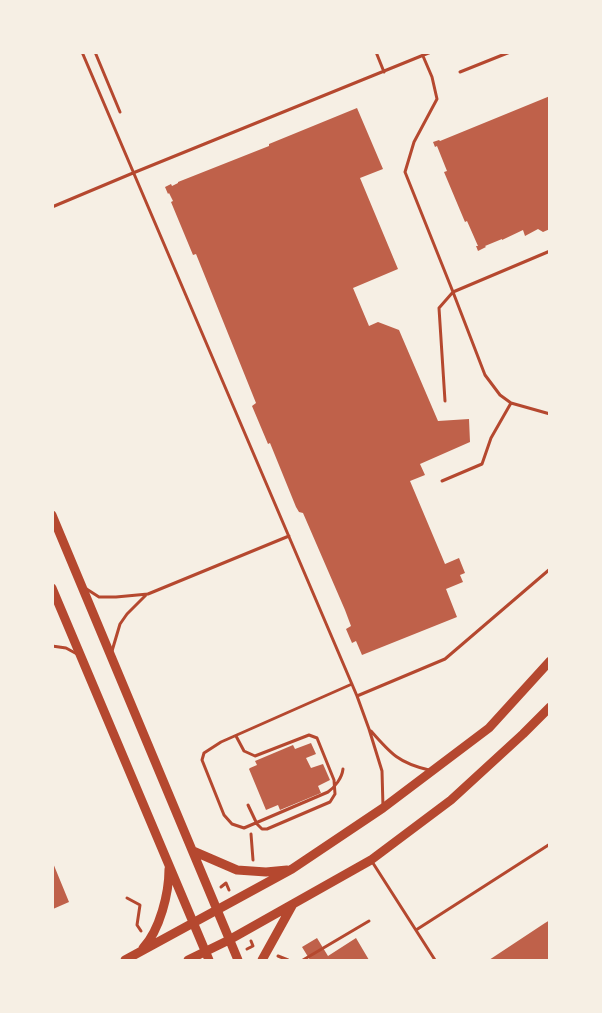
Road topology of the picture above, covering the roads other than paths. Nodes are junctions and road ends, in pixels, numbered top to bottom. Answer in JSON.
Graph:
{"nodes":[{"id":1,"x":82,"y":52,"type":"edge"},
{"id":2,"x":376,"y":52,"type":"edge"},
{"id":3,"x":431,"y":52,"type":"edge"},
{"id":4,"x":424,"y":56,"type":"junction"},
{"id":5,"x":384,"y":72,"type":"junction"},
{"id":6,"x":133,"y":173,"type":"junction"},
{"id":7,"x":52,"y":208,"type":"edge"},
{"id":8,"x":550,"y":251,"type":"edge"},
{"id":9,"x":454,"y":292,"type":"junction"},
{"id":10,"x":446,"y":401,"type":"dead end"},
{"id":11,"x":511,"y":403,"type":"junction"},
{"id":12,"x":550,"y":414,"type":"edge"},
{"id":13,"x":442,"y":481,"type":"dead end"},
{"id":14,"x":52,"y":515,"type":"edge"},
{"id":15,"x":289,"y":536,"type":"junction"},
{"id":16,"x":550,"y":569,"type":"edge"},
{"id":17,"x":82,"y":587,"type":"junction"},
{"id":18,"x":52,"y":588,"type":"edge"},
{"id":19,"x":148,"y":594,"type":"junction"},
{"id":20,"x":52,"y":646,"type":"edge"},
{"id":21,"x":111,"y":655,"type":"junction"},
{"id":22,"x":82,"y":658,"type":"junction"},
{"id":23,"x":550,"y":661,"type":"edge"},
{"id":24,"x":352,"y":684,"type":"junction"},
{"id":25,"x":357,"y":696,"type":"junction"},
{"id":26,"x":550,"y":706,"type":"edge"},
{"id":27,"x":369,"y":729,"type":"junction"},
{"id":28,"x":236,"y":736,"type":"junction"},
{"id":29,"x":343,"y":769,"type":"dead end"},
{"id":30,"x":433,"y":771,"type":"junction"},
{"id":31,"x":335,"y":786,"type":"junction"},
{"id":32,"x":248,"y":805,"type":"dead end"},
{"id":33,"x":382,"y":808,"type":"junction"},
{"id":34,"x":257,"y":824,"type":"junction"},
{"id":35,"x":550,"y":844,"type":"edge"},
{"id":36,"x":193,"y":851,"type":"junction"},
{"id":37,"x":371,"y":860,"type":"junction"},
{"id":38,"x":169,"y":864,"type":"junction"},
{"id":39,"x":292,"y":869,"type":"junction"},
{"id":40,"x":293,"y":904,"type":"junction"},
{"id":41,"x":218,"y":911,"type":"junction"},
{"id":42,"x":369,"y":921,"type":"dead end"},
{"id":43,"x":194,"y":924,"type":"junction"},
{"id":44,"x":416,"y":930,"type":"junction"},
{"id":45,"x":229,"y":940,"type":"junction"},
{"id":46,"x":138,"y":953,"type":"junction"},
{"id":47,"x":207,"y":956,"type":"edge"},
{"id":48,"x":125,"y":960,"type":"edge"},
{"id":49,"x":188,"y":960,"type":"edge"},
{"id":50,"x":238,"y":960,"type":"edge"},
{"id":51,"x":262,"y":960,"type":"edge"},
{"id":52,"x":303,"y":960,"type":"edge"},
{"id":53,"x":436,"y":960,"type":"edge"}],
"edges":[{"from":1,"to":6,"type":"lane"},
{"from":2,"to":5,"type":"lane"},
{"from":3,"to":4,"type":"lane"},
{"from":4,"to":5,"type":"lane"},
{"from":4,"to":9,"type":"lane"},
{"from":5,"to":6,"type":"lane"},
{"from":6,"to":7,"type":"lane"},
{"from":6,"to":15,"type":"lane"},
{"from":8,"to":9,"type":"lane"},
{"from":9,"to":10,"type":"lane"},
{"from":9,"to":11,"type":"lane"},
{"from":11,"to":12,"type":"lane"},
{"from":11,"to":13,"type":"lane"},
{"from":14,"to":17,"type":"main road"},
{"from":15,"to":19,"type":"lane"},
{"from":15,"to":24,"type":"lane"},
{"from":16,"to":25,"type":"lane"},
{"from":17,"to":19,"type":"lane"},
{"from":17,"to":21,"type":"main road"},
{"from":18,"to":22,"type":"main road"},
{"from":19,"to":21,"type":"lane"},
{"from":20,"to":22,"type":"lane"},
{"from":21,"to":36,"type":"main road"},
{"from":22,"to":38,"type":"main road"},
{"from":23,"to":30,"type":"main road"},
{"from":24,"to":25,"type":"lane"},
{"from":24,"to":28,"type":"lane"},
{"from":25,"to":27,"type":"lane"},
{"from":26,"to":37,"type":"main road"},
{"from":27,"to":30,"type":"lane"},
{"from":27,"to":33,"type":"lane"},
{"from":28,"to":31,"type":"lane"},
{"from":28,"to":34,"type":"lane"},
{"from":29,"to":31,"type":"lane"},
{"from":30,"to":33,"type":"main road"},
{"from":31,"to":34,"type":"lane"},
{"from":31,"to":34,"type":"lane"},
{"from":32,"to":34,"type":"lane"},
{"from":33,"to":39,"type":"main road"},
{"from":35,"to":44,"type":"lane"},
{"from":36,"to":39,"type":"main road"},
{"from":36,"to":41,"type":"main road"},
{"from":37,"to":40,"type":"main road"},
{"from":37,"to":44,"type":"lane"},
{"from":38,"to":43,"type":"main road"},
{"from":38,"to":46,"type":"main road"},
{"from":39,"to":41,"type":"main road"},
{"from":40,"to":45,"type":"main road"},
{"from":40,"to":51,"type":"main road"},
{"from":41,"to":43,"type":"main road"},
{"from":41,"to":45,"type":"main road"},
{"from":42,"to":52,"type":"lane"},
{"from":43,"to":46,"type":"main road"},
{"from":43,"to":47,"type":"main road"},
{"from":44,"to":53,"type":"lane"},
{"from":45,"to":47,"type":"main road"},
{"from":45,"to":50,"type":"main road"},
{"from":46,"to":48,"type":"main road"},
{"from":47,"to":49,"type":"main road"}]}
